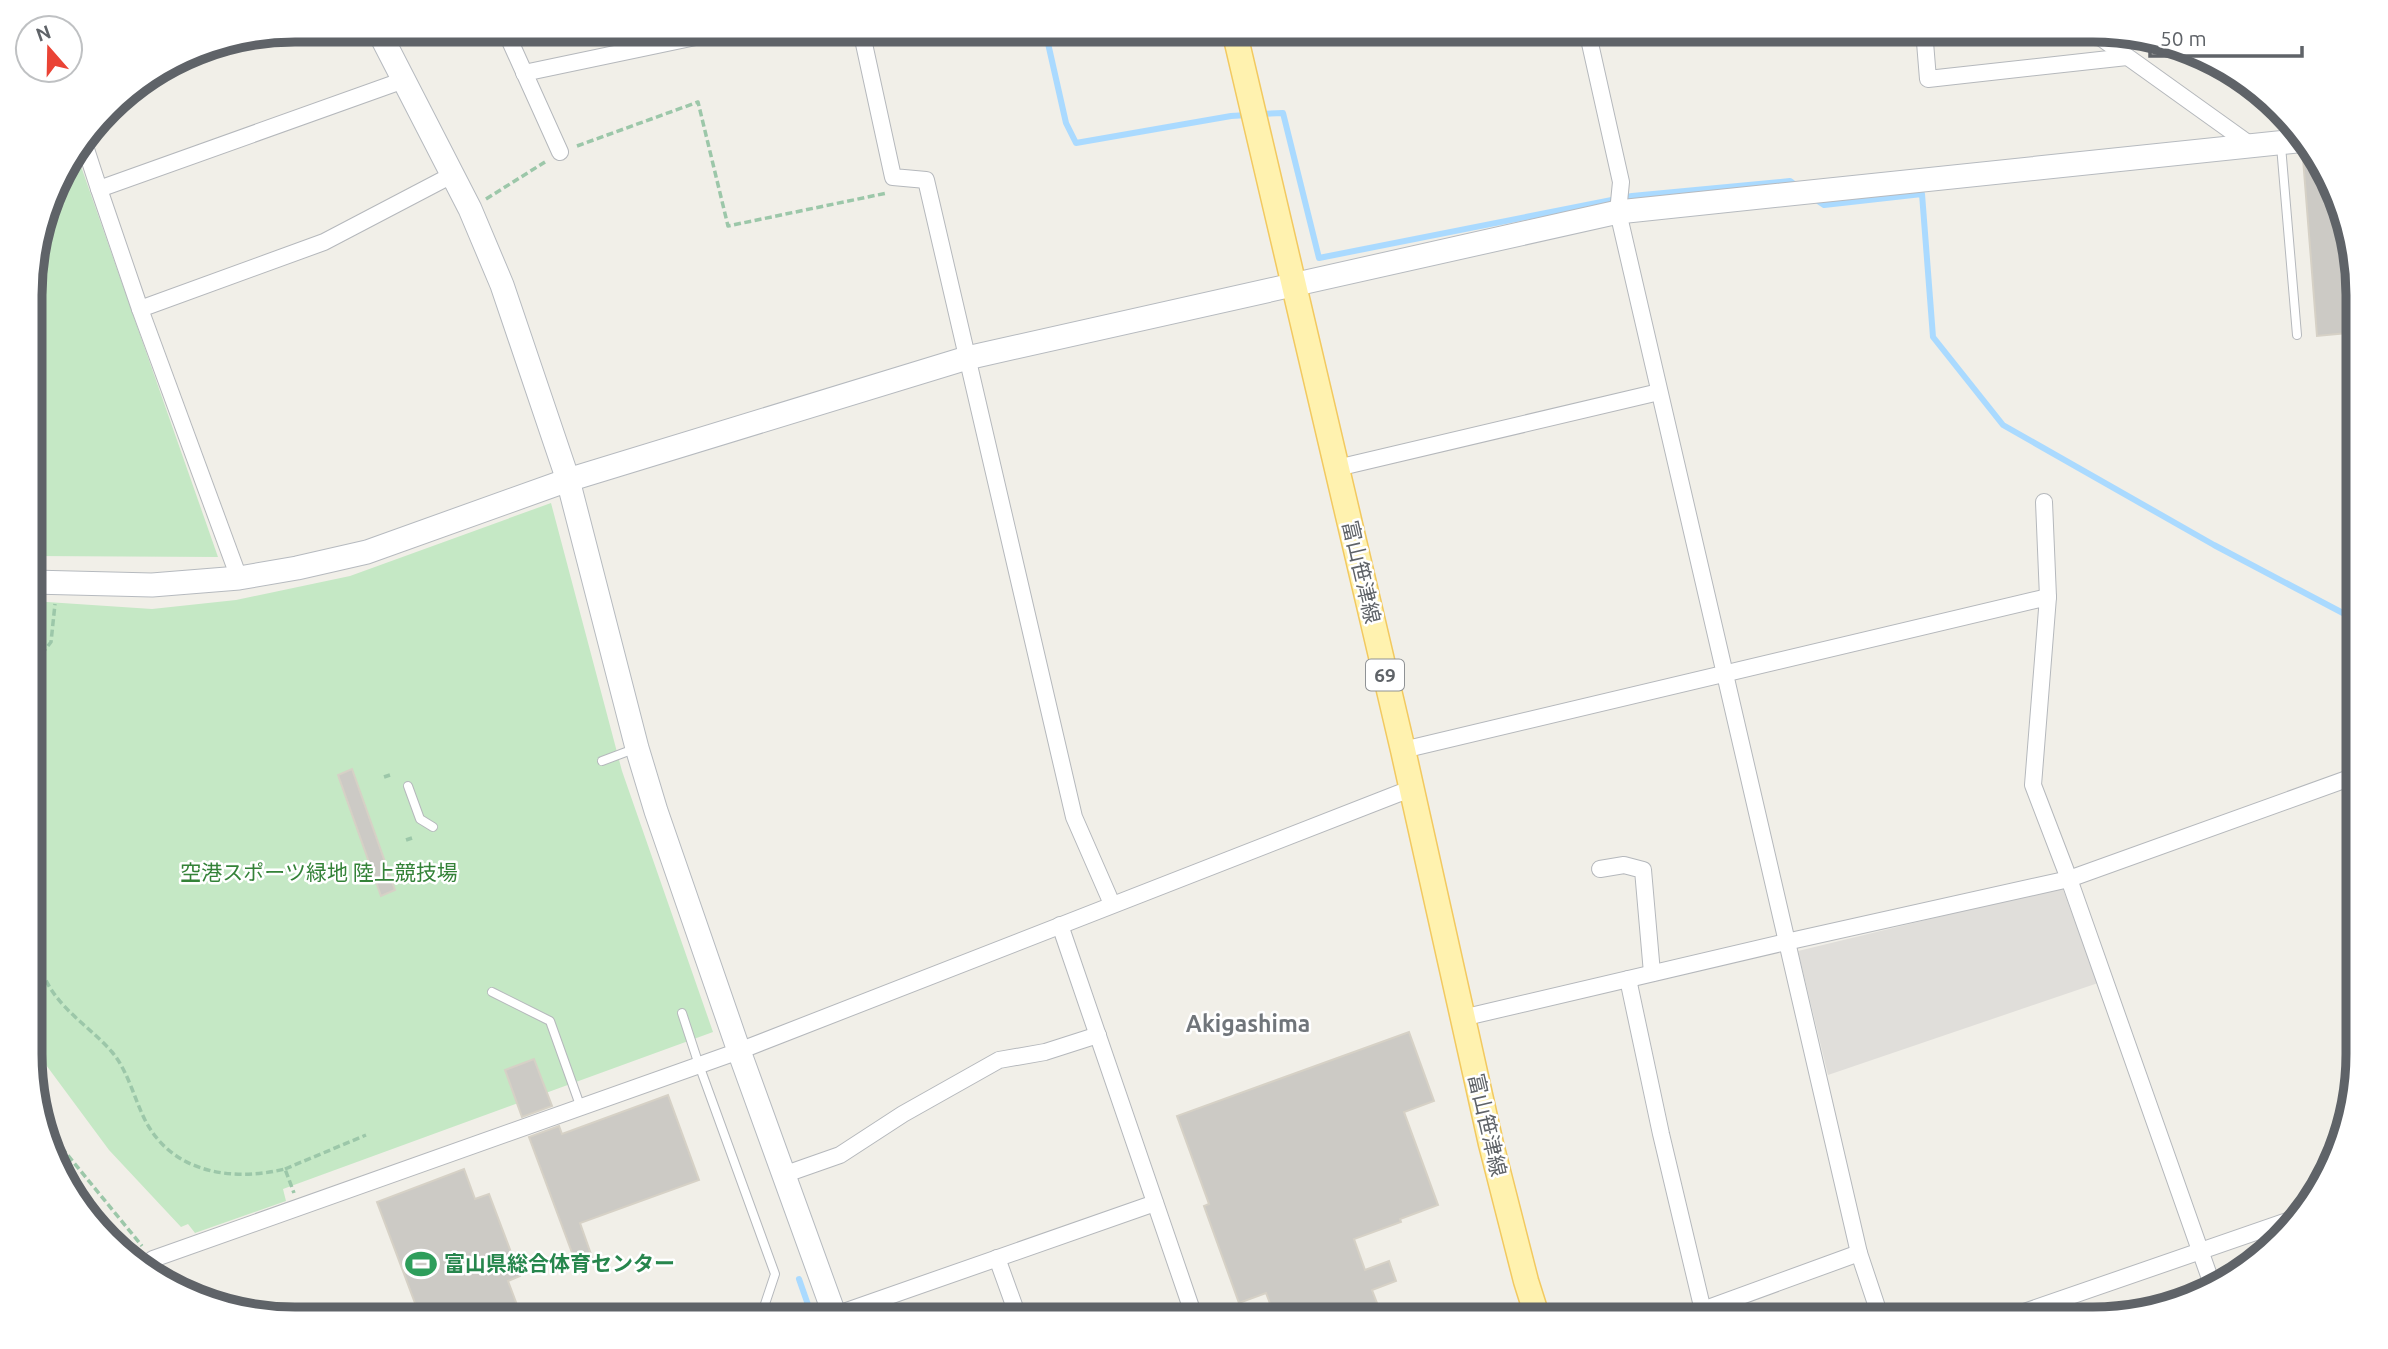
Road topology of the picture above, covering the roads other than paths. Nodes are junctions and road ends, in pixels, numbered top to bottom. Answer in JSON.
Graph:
{"nodes":[{"id":1,"x":384,"y":42,"type":"edge"},
{"id":2,"x":510,"y":42,"type":"edge"},
{"id":3,"x":672,"y":42,"type":"edge"},
{"id":4,"x":864,"y":42,"type":"edge"},
{"id":5,"x":1237,"y":42,"type":"edge"},
{"id":6,"x":1590,"y":42,"type":"edge"},
{"id":7,"x":1925,"y":42,"type":"edge"},
{"id":8,"x":2108,"y":43,"type":"edge"},
{"id":9,"x":2127,"y":57,"type":"junction"},
{"id":10,"x":524,"y":73,"type":"junction"},
{"id":11,"x":404,"y":80,"type":"junction"},
{"id":12,"x":2294,"y":141,"type":"edge"},
{"id":13,"x":2280,"y":143,"type":"junction"},
{"id":14,"x":2252,"y":146,"type":"junction"},
{"id":15,"x":87,"y":151,"type":"edge"},
{"id":16,"x":560,"y":152,"type":"road end"},
{"id":17,"x":452,"y":175,"type":"junction"},
{"id":18,"x":99,"y":189,"type":"junction"},
{"id":19,"x":1618,"y":212,"type":"junction"},
{"id":20,"x":1294,"y":286,"type":"junction"},
{"id":21,"x":139,"y":309,"type":"junction"},
{"id":22,"x":2297,"y":335,"type":"dead end"},
{"id":23,"x":967,"y":358,"type":"junction"},
{"id":24,"x":1659,"y":392,"type":"junction"},
{"id":25,"x":1337,"y":468,"type":"junction"},
{"id":26,"x":568,"y":480,"type":"junction"},
{"id":27,"x":2044,"y":502,"type":"dead end"},
{"id":28,"x":239,"y":578,"type":"junction"},
{"id":29,"x":42,"y":582,"type":"edge"},
{"id":30,"x":2048,"y":597,"type":"junction"},
{"id":31,"x":1724,"y":674,"type":"junction"},
{"id":32,"x":637,"y":748,"type":"junction"},
{"id":33,"x":1403,"y":751,"type":"junction"},
{"id":34,"x":603,"y":761,"type":"dead end"},
{"id":35,"x":2346,"y":779,"type":"edge"},
{"id":36,"x":408,"y":786,"type":"dead end"},
{"id":37,"x":1410,"y":789,"type":"junction"},
{"id":38,"x":433,"y":827,"type":"dead end"},
{"id":39,"x":1600,"y":869,"type":"dead end"},
{"id":40,"x":2069,"y":879,"type":"junction"},
{"id":41,"x":1111,"y":904,"type":"junction"},
{"id":42,"x":1060,"y":925,"type":"junction"},
{"id":43,"x":1786,"y":942,"type":"junction"},
{"id":44,"x":1652,"y":973,"type":"junction"},
{"id":45,"x":1628,"y":979,"type":"junction"},
{"id":46,"x":492,"y":992,"type":"dead end"},
{"id":47,"x":682,"y":1013,"type":"dead end"},
{"id":48,"x":1462,"y":1018,"type":"junction"},
{"id":49,"x":1098,"y":1035,"type":"junction"},
{"id":50,"x":739,"y":1051,"type":"junction"},
{"id":51,"x":699,"y":1065,"type":"junction"},
{"id":52,"x":581,"y":1108,"type":"junction"},
{"id":53,"x":783,"y":1175,"type":"junction"},
{"id":54,"x":1155,"y":1203,"type":"junction"},
{"id":55,"x":2281,"y":1223,"type":"edge"},
{"id":56,"x":2200,"y":1252,"type":"junction"},
{"id":57,"x":1859,"y":1254,"type":"junction"},
{"id":58,"x":997,"y":1258,"type":"junction"},
{"id":59,"x":153,"y":1259,"type":"road end"},
{"id":60,"x":2210,"y":1278,"type":"edge"},
{"id":61,"x":764,"y":1307,"type":"edge"},
{"id":62,"x":831,"y":1307,"type":"edge"},
{"id":63,"x":862,"y":1307,"type":"edge"},
{"id":64,"x":1015,"y":1307,"type":"edge"},
{"id":65,"x":1191,"y":1307,"type":"edge"},
{"id":66,"x":1534,"y":1307,"type":"edge"},
{"id":67,"x":1702,"y":1307,"type":"edge"},
{"id":68,"x":1724,"y":1307,"type":"edge"},
{"id":69,"x":1877,"y":1307,"type":"edge"},
{"id":70,"x":2039,"y":1307,"type":"edge"}],
"edges":[{"from":1,"to":11,"type":"street"},
{"from":2,"to":10,"type":"street"},
{"from":3,"to":10,"type":"street"},
{"from":4,"to":23,"type":"street"},
{"from":5,"to":20,"type":"main road","name":"富山笹津線","number":"69"},
{"from":6,"to":19,"type":"street"},
{"from":7,"to":9,"type":"street"},
{"from":8,"to":9,"type":"street"},
{"from":9,"to":14,"type":"street"},
{"from":10,"to":16,"type":"street"},
{"from":11,"to":17,"type":"street"},
{"from":11,"to":18,"type":"street"},
{"from":12,"to":13,"type":"street"},
{"from":13,"to":14,"type":"street"},
{"from":13,"to":22,"type":"lane"},
{"from":14,"to":19,"type":"street"},
{"from":15,"to":18,"type":"street"},
{"from":17,"to":21,"type":"street"},
{"from":17,"to":26,"type":"street"},
{"from":18,"to":21,"type":"street"},
{"from":19,"to":20,"type":"street"},
{"from":19,"to":24,"type":"street"},
{"from":20,"to":23,"type":"street"},
{"from":20,"to":25,"type":"main road","name":"富山笹津線","number":"69"},
{"from":21,"to":28,"type":"street"},
{"from":23,"to":26,"type":"street"},
{"from":23,"to":41,"type":"street"},
{"from":24,"to":25,"type":"street"},
{"from":24,"to":31,"type":"street"},
{"from":25,"to":33,"type":"main road","name":"富山笹津線","number":"69"},
{"from":26,"to":28,"type":"street"},
{"from":26,"to":32,"type":"street"},
{"from":27,"to":30,"type":"street"},
{"from":28,"to":29,"type":"street"},
{"from":30,"to":31,"type":"street"},
{"from":30,"to":40,"type":"street"},
{"from":31,"to":33,"type":"street"},
{"from":31,"to":43,"type":"street"},
{"from":32,"to":34,"type":"lane"},
{"from":32,"to":50,"type":"street"},
{"from":33,"to":37,"type":"main road","name":"富山笹津線","number":"69"},
{"from":35,"to":40,"type":"street"},
{"from":36,"to":38,"type":"lane"},
{"from":37,"to":41,"type":"street"},
{"from":37,"to":48,"type":"main road","name":"富山笹津線","number":"69"},
{"from":39,"to":44,"type":"street"},
{"from":40,"to":43,"type":"street"},
{"from":40,"to":56,"type":"street"},
{"from":41,"to":42,"type":"street"},
{"from":42,"to":49,"type":"street"},
{"from":42,"to":50,"type":"street"},
{"from":43,"to":44,"type":"street"},
{"from":43,"to":57,"type":"street"},
{"from":44,"to":45,"type":"street"},
{"from":45,"to":48,"type":"street"},
{"from":45,"to":67,"type":"street"},
{"from":46,"to":52,"type":"lane"},
{"from":47,"to":51,"type":"lane"},
{"from":48,"to":66,"type":"main road","name":"富山笹津線","number":"69"},
{"from":49,"to":53,"type":"street"},
{"from":49,"to":54,"type":"street"},
{"from":50,"to":51,"type":"street"},
{"from":50,"to":53,"type":"street"},
{"from":51,"to":52,"type":"street"},
{"from":51,"to":61,"type":"lane"},
{"from":52,"to":59,"type":"street"},
{"from":53,"to":62,"type":"street"},
{"from":54,"to":58,"type":"street"},
{"from":54,"to":65,"type":"street"},
{"from":55,"to":56,"type":"street"},
{"from":56,"to":60,"type":"street"},
{"from":56,"to":70,"type":"street"},
{"from":57,"to":68,"type":"street"},
{"from":57,"to":69,"type":"street"},
{"from":58,"to":63,"type":"street"},
{"from":58,"to":64,"type":"street"}]}
